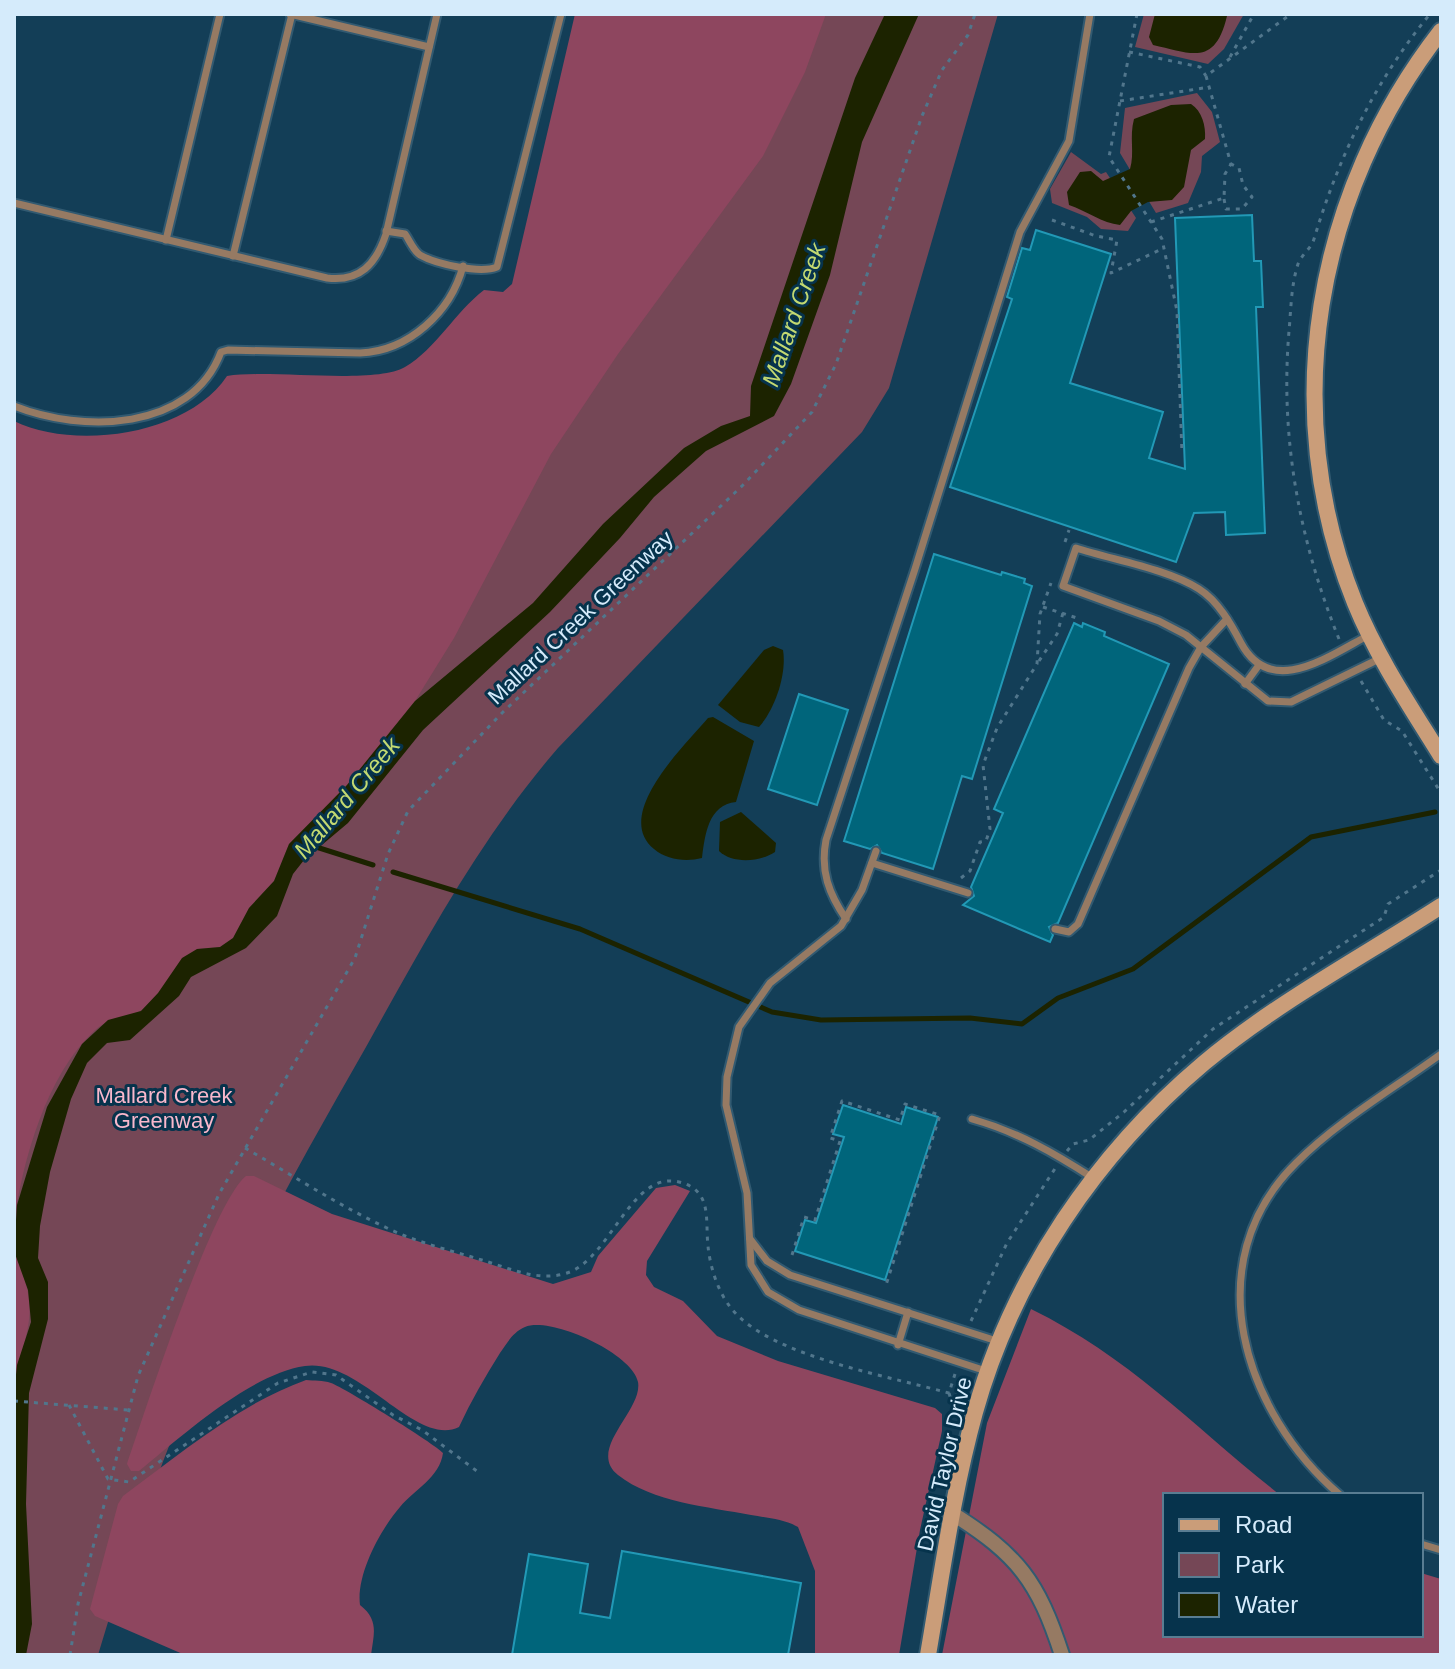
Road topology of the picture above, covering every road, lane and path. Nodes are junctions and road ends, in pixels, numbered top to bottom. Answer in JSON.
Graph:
{"nodes":[{"id":1,"x":220,"y":14,"type":"edge"},
{"id":2,"x":291,"y":14,"type":"edge"},
{"id":3,"x":437,"y":14,"type":"edge"},
{"id":4,"x":561,"y":14,"type":"edge"},
{"id":5,"x":975,"y":14,"type":"edge"},
{"id":6,"x":1090,"y":14,"type":"edge"},
{"id":7,"x":1137,"y":14,"type":"edge"},
{"id":8,"x":1254,"y":14,"type":"edge"},
{"id":9,"x":1430,"y":14,"type":"edge"},
{"id":10,"x":1288,"y":15,"type":"edge"},
{"id":11,"x":1441,"y":31,"type":"edge"},
{"id":12,"x":429,"y":47,"type":"junction"},
{"id":13,"x":1129,"y":52,"type":"junction"},
{"id":14,"x":1228,"y":60,"type":"junction"},
{"id":15,"x":1206,"y":76,"type":"junction"},
{"id":16,"x":1210,"y":87,"type":"junction"},
{"id":17,"x":1120,"y":101,"type":"junction"},
{"id":18,"x":1231,"y":164,"type":"junction"},
{"id":19,"x":1224,"y":198,"type":"junction"},
{"id":20,"x":14,"y":203,"type":"edge"},
{"id":21,"x":1052,"y":220,"type":"dead end"},
{"id":22,"x":1151,"y":222,"type":"junction"},
{"id":23,"x":386,"y":231,"type":"junction"},
{"id":24,"x":166,"y":240,"type":"junction"},
{"id":25,"x":1164,"y":248,"type":"junction"},
{"id":26,"x":233,"y":256,"type":"junction"},
{"id":27,"x":463,"y":266,"type":"junction"},
{"id":28,"x":14,"y":406,"type":"edge"},
{"id":29,"x":1182,"y":454,"type":"dead end"},
{"id":30,"x":1069,"y":530,"type":"dead end"},
{"id":31,"x":1061,"y":552,"type":"dead end"},
{"id":32,"x":1053,"y":578,"type":"dead end"},
{"id":33,"x":1043,"y":607,"type":"junction"},
{"id":34,"x":1063,"y":613,"type":"junction"},
{"id":35,"x":1080,"y":619,"type":"dead end"},
{"id":36,"x":1227,"y":619,"type":"junction"},
{"id":37,"x":1369,"y":635,"type":"junction"},
{"id":38,"x":1201,"y":647,"type":"junction"},
{"id":39,"x":1343,"y":649,"type":"junction"},
{"id":40,"x":1381,"y":658,"type":"junction"},
{"id":41,"x":1037,"y":664,"type":"junction"},
{"id":42,"x":1259,"y":665,"type":"junction"},
{"id":43,"x":1355,"y":671,"type":"junction"},
{"id":44,"x":1245,"y":684,"type":"junction"},
{"id":45,"x":1441,"y":756,"type":"edge"},
{"id":46,"x":1441,"y":793,"type":"edge"},
{"id":47,"x":876,"y":851,"type":"dead end"},
{"id":48,"x":872,"y":863,"type":"junction"},
{"id":49,"x":960,"y":882,"type":"dead end"},
{"id":50,"x":968,"y":893,"type":"dead end"},
{"id":51,"x":1441,"y":906,"type":"edge"},
{"id":52,"x":846,"y":919,"type":"junction"},
{"id":53,"x":1055,"y":929,"type":"dead end"},
{"id":54,"x":1441,"y":1054,"type":"edge"},
{"id":55,"x":972,"y":1119,"type":"dead end"},
{"id":56,"x":245,"y":1148,"type":"junction"},
{"id":57,"x":1062,"y":1158,"type":"junction"},
{"id":58,"x":1093,"y":1178,"type":"junction"},
{"id":59,"x":749,"y":1237,"type":"junction"},
{"id":60,"x":792,"y":1255,"type":"dead end"},
{"id":61,"x":886,"y":1285,"type":"dead end"},
{"id":62,"x":908,"y":1312,"type":"junction"},
{"id":63,"x":968,"y":1331,"type":"junction"},
{"id":64,"x":1000,"y":1342,"type":"junction"},
{"id":65,"x":898,"y":1345,"type":"junction"},
{"id":66,"x":958,"y":1363,"type":"junction"},
{"id":67,"x":988,"y":1372,"type":"junction"},
{"id":68,"x":949,"y":1393,"type":"junction"},
{"id":69,"x":959,"y":1396,"type":"dead end"},
{"id":70,"x":14,"y":1401,"type":"edge"},
{"id":71,"x":69,"y":1405,"type":"junction"},
{"id":72,"x":128,"y":1410,"type":"junction"},
{"id":73,"x":957,"y":1422,"type":"dead end"},
{"id":74,"x":478,"y":1472,"type":"dead end"},
{"id":75,"x":111,"y":1480,"type":"junction"},
{"id":76,"x":1338,"y":1493,"type":"edge"},
{"id":77,"x":953,"y":1514,"type":"junction"},
{"id":78,"x":70,"y":1655,"type":"edge"},
{"id":79,"x":928,"y":1655,"type":"edge"},
{"id":80,"x":1062,"y":1655,"type":"edge"}],
"edges":[{"from":1,"to":24,"type":"lane"},
{"from":2,"to":12,"type":"lane"},
{"from":2,"to":26,"type":"lane"},
{"from":3,"to":12,"type":"lane"},
{"from":4,"to":27,"type":"lane"},
{"from":5,"to":56,"type":"path","name":"Mallard Creek Greenway"},
{"from":6,"to":52,"type":"lane"},
{"from":7,"to":13,"type":"path"},
{"from":8,"to":14,"type":"path"},
{"from":9,"to":39,"type":"path"},
{"from":10,"to":14,"type":"path"},
{"from":11,"to":37,"type":"street"},
{"from":12,"to":23,"type":"lane"},
{"from":13,"to":15,"type":"path"},
{"from":13,"to":17,"type":"path"},
{"from":14,"to":15,"type":"path"},
{"from":15,"to":16,"type":"path"},
{"from":16,"to":17,"type":"path"},
{"from":16,"to":18,"type":"path"},
{"from":17,"to":22,"type":"path"},
{"from":18,"to":19,"type":"path"},
{"from":18,"to":19,"type":"path"},
{"from":19,"to":22,"type":"path"},
{"from":20,"to":24,"type":"lane"},
{"from":21,"to":25,"type":"path"},
{"from":22,"to":25,"type":"path"},
{"from":23,"to":26,"type":"lane"},
{"from":23,"to":27,"type":"lane"},
{"from":24,"to":26,"type":"lane"},
{"from":25,"to":29,"type":"path"},
{"from":27,"to":28,"type":"lane"},
{"from":30,"to":31,"type":"path"},
{"from":32,"to":33,"type":"path"},
{"from":33,"to":34,"type":"path"},
{"from":33,"to":41,"type":"path"},
{"from":34,"to":35,"type":"path"},
{"from":34,"to":41,"type":"path"},
{"from":36,"to":38,"type":"lane"},
{"from":36,"to":38,"type":"lane"},
{"from":36,"to":42,"type":"lane"},
{"from":37,"to":39,"type":"lane"},
{"from":37,"to":40,"type":"street"},
{"from":38,"to":44,"type":"lane"},
{"from":38,"to":53,"type":"lane"},
{"from":39,"to":42,"type":"lane"},
{"from":40,"to":43,"type":"lane"},
{"from":40,"to":45,"type":"street"},
{"from":41,"to":49,"type":"path"},
{"from":42,"to":44,"type":"lane"},
{"from":43,"to":44,"type":"lane"},
{"from":43,"to":46,"type":"path"},
{"from":47,"to":48,"type":"lane"},
{"from":48,"to":50,"type":"lane"},
{"from":48,"to":52,"type":"lane"},
{"from":51,"to":58,"type":"street","name":"David Taylor Drive"},
{"from":52,"to":59,"type":"lane"},
{"from":54,"to":76,"type":"lane"},
{"from":55,"to":57,"type":"lane"},
{"from":56,"to":68,"type":"path"},
{"from":56,"to":72,"type":"path","name":"Mallard Creek Greenway"},
{"from":57,"to":58,"type":"lane"},
{"from":57,"to":63,"type":"path"},
{"from":58,"to":64,"type":"street","name":"David Taylor Drive"},
{"from":59,"to":62,"type":"lane"},
{"from":59,"to":65,"type":"lane"},
{"from":60,"to":61,"type":"path"},
{"from":62,"to":63,"type":"lane"},
{"from":62,"to":65,"type":"lane"},
{"from":63,"to":64,"type":"lane"},
{"from":64,"to":67,"type":"street","name":"David Taylor Drive"},
{"from":65,"to":66,"type":"lane"},
{"from":66,"to":67,"type":"lane"},
{"from":66,"to":68,"type":"path"},
{"from":67,"to":77,"type":"street","name":"David Taylor Drive"},
{"from":68,"to":69,"type":"path"},
{"from":68,"to":73,"type":"path"},
{"from":70,"to":71,"type":"path"},
{"from":71,"to":72,"type":"path"},
{"from":71,"to":75,"type":"path"},
{"from":72,"to":75,"type":"path","name":"Mallard Creek Greenway"},
{"from":74,"to":75,"type":"path"},
{"from":75,"to":78,"type":"path","name":"Mallard Creek Greenway"},
{"from":77,"to":79,"type":"street","name":"David Taylor Drive"},
{"from":77,"to":80,"type":"street"}]}
